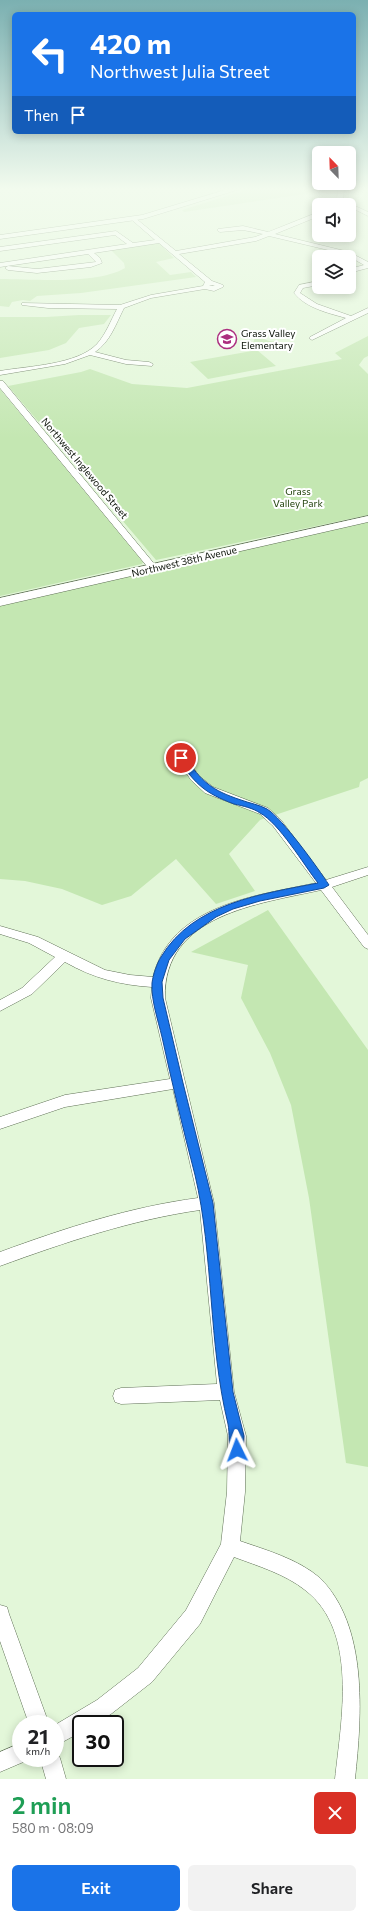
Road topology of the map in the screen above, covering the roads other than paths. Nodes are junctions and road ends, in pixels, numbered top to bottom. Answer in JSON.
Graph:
{"nodes":[{"id":1,"x":195,"y":273,"type":"edge"},
{"id":2,"x":312,"y":284,"type":"edge"},
{"id":3,"x":24,"y":304,"type":"dead end"},
{"id":4,"x":121,"y":307,"type":"junction"},
{"id":5,"x":368,"y":310,"type":"edge"},
{"id":6,"x":352,"y":318,"type":"junction"},
{"id":7,"x":312,"y":338,"type":"dead end"},
{"id":8,"x":89,"y":353,"type":"junction"},
{"id":9,"x":149,"y":364,"type":"dead end"},
{"id":10,"x":0,"y":373,"type":"edge"},
{"id":11,"x":0,"y":383,"type":"edge"},
{"id":12,"x":368,"y":519,"type":"edge"},
{"id":13,"x":153,"y":568,"type":"junction"},
{"id":14,"x":0,"y":602,"type":"edge"},
{"id":15,"x":181,"y":758,"type":"dead end"},
{"id":16,"x":368,"y":871,"type":"edge"},
{"id":17,"x":324,"y":885,"type":"junction"},
{"id":18,"x":0,"y":930,"type":"edge"},
{"id":19,"x":368,"y":944,"type":"edge"},
{"id":20,"x":65,"y":955,"type":"junction"},
{"id":21,"x":157,"y":982,"type":"junction"},
{"id":22,"x":0,"y":1006,"type":"edge"},
{"id":23,"x":178,"y":1083,"type":"junction"},
{"id":24,"x":0,"y":1123,"type":"edge"},
{"id":25,"x":207,"y":1203,"type":"junction"},
{"id":26,"x":0,"y":1259,"type":"edge"},
{"id":27,"x":226,"y":1392,"type":"junction"},
{"id":28,"x":121,"y":1396,"type":"dead end"},
{"id":29,"x":230,"y":1546,"type":"junction"},
{"id":30,"x":0,"y":1614,"type":"edge"},
{"id":31,"x":36,"y":1715,"type":"edge"},
{"id":32,"x":64,"y":1731,"type":"edge"},
{"id":33,"x":12,"y":1756,"type":"edge"},
{"id":34,"x":0,"y":1762,"type":"edge"},
{"id":35,"x":53,"y":1767,"type":"edge"},
{"id":36,"x":56,"y":1779,"type":"edge"},
{"id":37,"x":345,"y":1779,"type":"edge"}],
"edges":[{"from":1,"to":4,"type":"street"},
{"from":2,"to":6,"type":"street"},
{"from":3,"to":4,"type":"street"},
{"from":4,"to":8,"type":"street"},
{"from":5,"to":6,"type":"street"},
{"from":6,"to":7,"type":"street"},
{"from":8,"to":9,"type":"street"},
{"from":8,"to":10,"type":"street"},
{"from":11,"to":13,"type":"street","name":"Northwest Inglewood Street"},
{"from":12,"to":13,"type":"street","name":"Northwest 38th Avenue"},
{"from":13,"to":14,"type":"street","name":"Northwest 38th Avenue"},
{"from":15,"to":17,"type":"street"},
{"from":16,"to":17,"type":"street"},
{"from":17,"to":19,"type":"street"},
{"from":17,"to":21,"type":"street"},
{"from":18,"to":20,"type":"street"},
{"from":20,"to":21,"type":"street"},
{"from":20,"to":22,"type":"street"},
{"from":21,"to":23,"type":"street"},
{"from":23,"to":24,"type":"street"},
{"from":23,"to":25,"type":"street"},
{"from":25,"to":26,"type":"street"},
{"from":25,"to":27,"type":"street"},
{"from":27,"to":28,"type":"street"},
{"from":27,"to":29,"type":"street"},
{"from":29,"to":32,"type":"street"},
{"from":29,"to":37,"type":"street"},
{"from":30,"to":31,"type":"street"},
{"from":33,"to":34,"type":"street"},
{"from":35,"to":36,"type":"street"}]}
